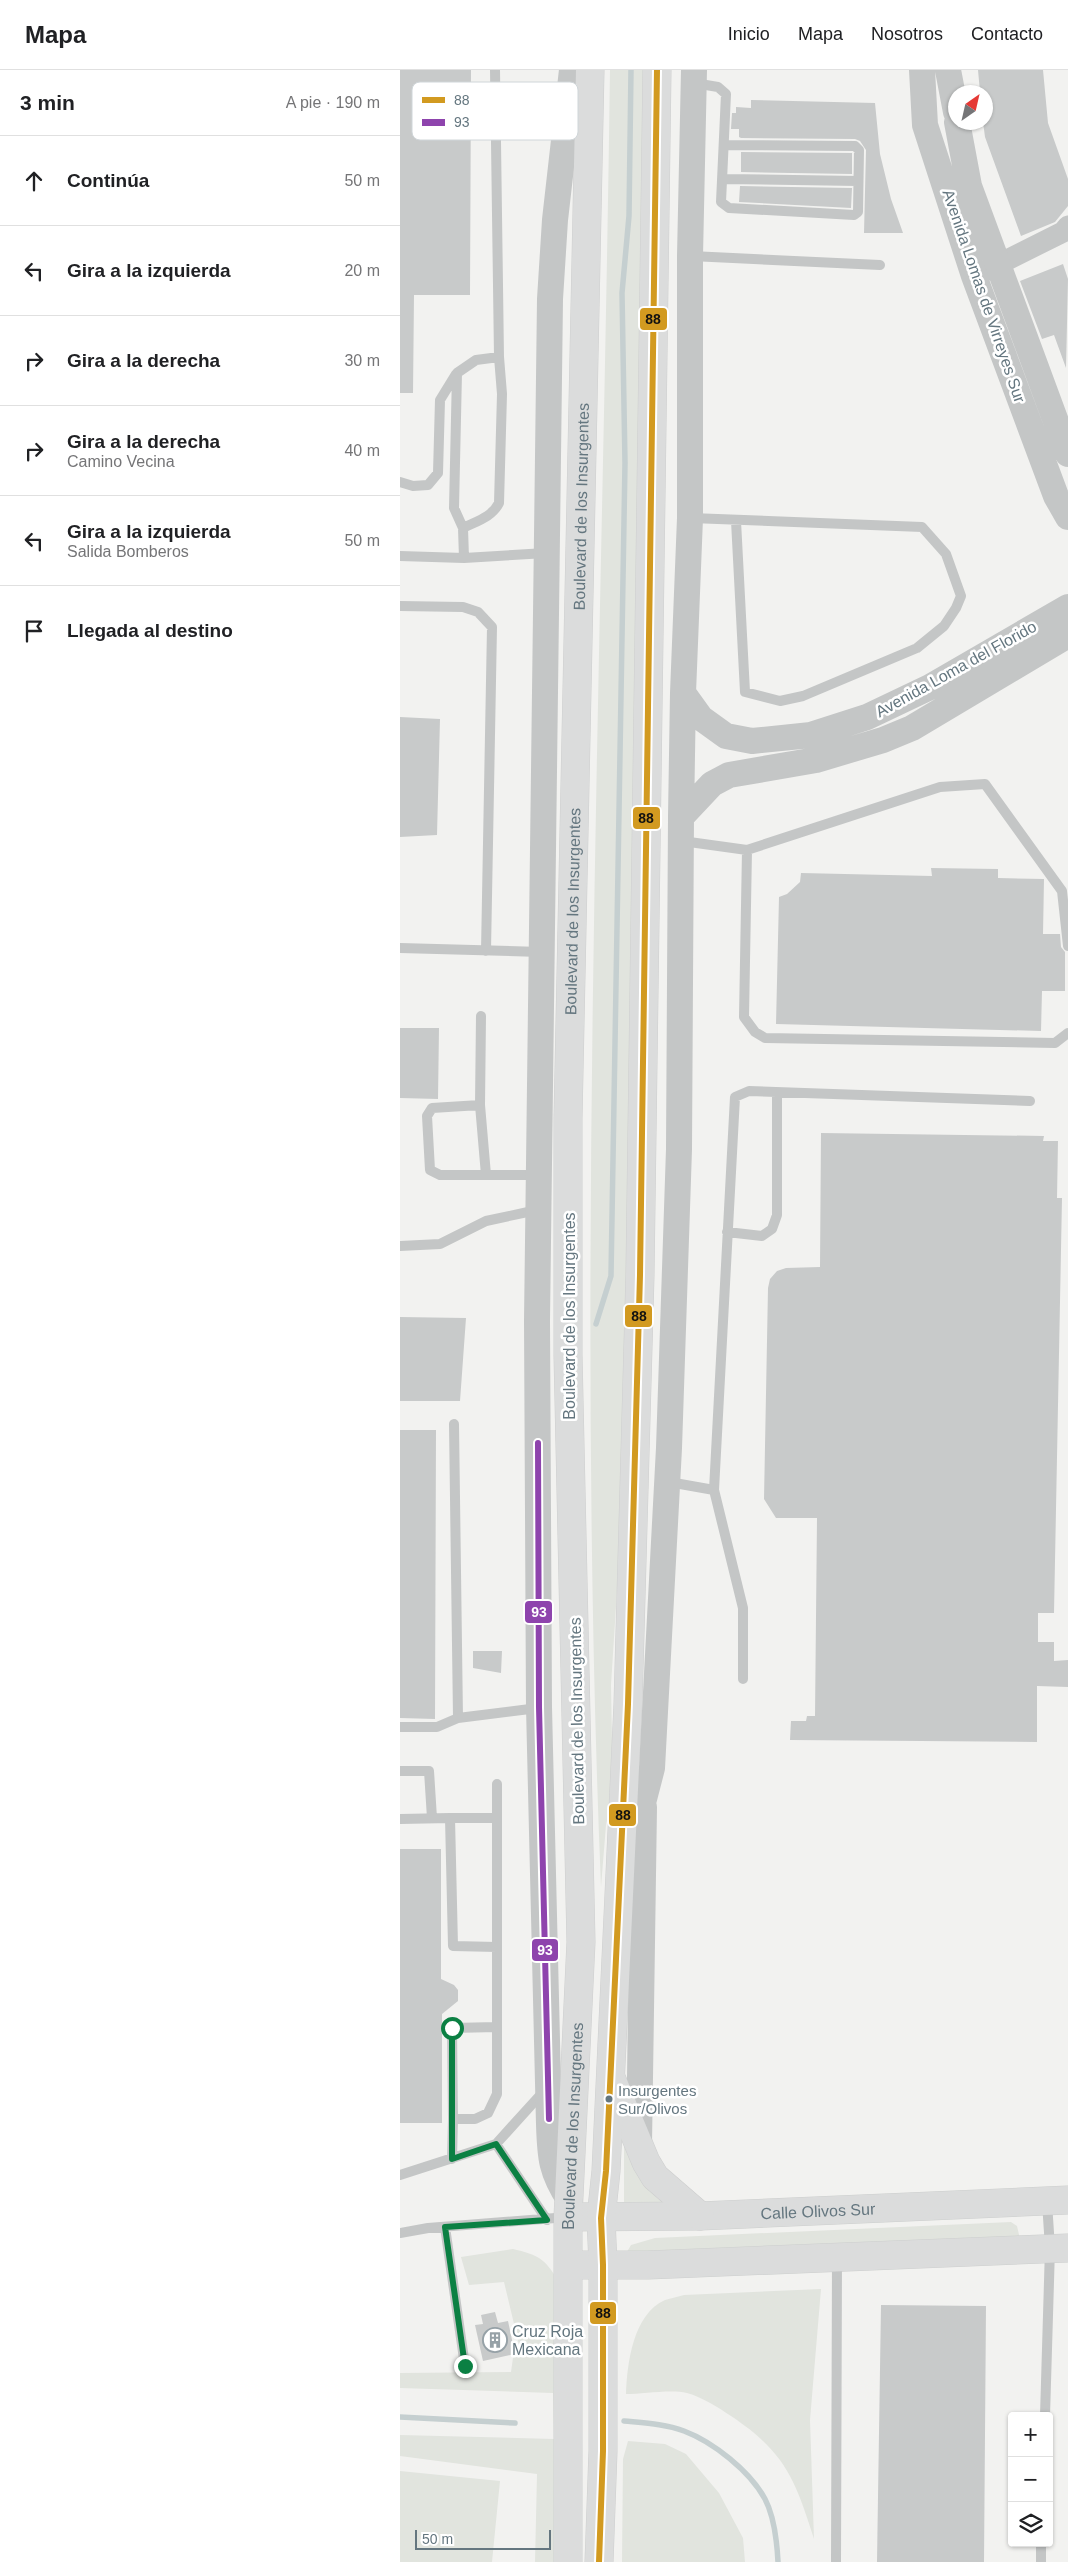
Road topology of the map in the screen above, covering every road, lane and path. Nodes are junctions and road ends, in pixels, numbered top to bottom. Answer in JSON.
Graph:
{"nodes":[{"id":1,"x":590,"y":70,"type":"edge"},
{"id":2,"x":658,"y":70,"type":"edge"},
{"id":3,"x":922,"y":70,"type":"edge"},
{"id":4,"x":948,"y":70,"type":"edge"},
{"id":5,"x":694,"y":76,"type":"edge"},
{"id":6,"x":951,"y":85,"type":"edge"},
{"id":7,"x":958,"y":130,"type":"edge"},
{"id":8,"x":496,"y":140,"type":"edge"},
{"id":9,"x":564,"y":140,"type":"edge"},
{"id":10,"x":725,"y":145,"type":"junction"},
{"id":11,"x":723,"y":179,"type":"junction"},
{"id":12,"x":858,"y":181,"type":"junction"},
{"id":13,"x":1068,"y":226,"type":"edge"},
{"id":14,"x":690,"y":256,"type":"junction"},
{"id":15,"x":880,"y":265,"type":"dead end"},
{"id":16,"x":999,"y":266,"type":"junction"},
{"id":17,"x":974,"y":276,"type":"junction"},
{"id":18,"x":499,"y":357,"type":"junction"},
{"id":19,"x":457,"y":373,"type":"junction"},
{"id":20,"x":1061,"y":413,"type":"edge"},
{"id":21,"x":1068,"y":454,"type":"edge"},
{"id":22,"x":400,"y":482,"type":"edge"},
{"id":23,"x":1068,"y":517,"type":"edge"},
{"id":24,"x":690,"y":518,"type":"junction"},
{"id":25,"x":736,"y":521,"type":"junction"},
{"id":26,"x":463,"y":528,"type":"junction"},
{"id":27,"x":546,"y":553,"type":"junction"},
{"id":28,"x":400,"y":556,"type":"edge"},
{"id":29,"x":464,"y":558,"type":"junction"},
{"id":30,"x":400,"y":606,"type":"edge"},
{"id":31,"x":1068,"y":607,"type":"edge"},
{"id":32,"x":1068,"y":635,"type":"edge"},
{"id":33,"x":1017,"y":651,"type":"junction"},
{"id":34,"x":683,"y":693,"type":"junction"},
{"id":35,"x":681,"y":829,"type":"junction"},
{"id":36,"x":747,"y":850,"type":"junction"},
{"id":37,"x":1068,"y":946,"type":"edge"},
{"id":38,"x":400,"y":948,"type":"edge"},
{"id":39,"x":486,"y":950,"type":"junction"},
{"id":40,"x":541,"y":952,"type":"junction"},
{"id":41,"x":481,"y":1016,"type":"dead end"},
{"id":42,"x":1068,"y":1033,"type":"edge"},
{"id":43,"x":777,"y":1094,"type":"junction"},
{"id":44,"x":1030,"y":1101,"type":"dead end"},
{"id":45,"x":480,"y":1105,"type":"junction"},
{"id":46,"x":486,"y":1174,"type":"junction"},
{"id":47,"x":538,"y":1175,"type":"junction"},
{"id":48,"x":538,"y":1210,"type":"junction"},
{"id":49,"x":727,"y":1232,"type":"junction"},
{"id":50,"x":400,"y":1246,"type":"edge"},
{"id":51,"x":454,"y":1424,"type":"dead end"},
{"id":52,"x":668,"y":1482,"type":"junction"},
{"id":53,"x":714,"y":1490,"type":"junction"},
{"id":54,"x":743,"y":1679,"type":"dead end"},
{"id":55,"x":539,"y":1708,"type":"junction"},
{"id":56,"x":458,"y":1718,"type":"junction"},
{"id":57,"x":400,"y":1727,"type":"edge"},
{"id":58,"x":400,"y":1770,"type":"edge"},
{"id":59,"x":497,"y":1784,"type":"dead end"},
{"id":60,"x":644,"y":1798,"type":"junction"},
{"id":61,"x":432,"y":1818,"type":"junction"},
{"id":62,"x":450,"y":1818,"type":"junction"},
{"id":63,"x":497,"y":1818,"type":"junction"},
{"id":64,"x":400,"y":1819,"type":"edge"},
{"id":65,"x":623,"y":1844,"type":"junction"},
{"id":66,"x":497,"y":1947,"type":"junction"},
{"id":67,"x":497,"y":2027,"type":"junction"},
{"id":68,"x":609,"y":2075,"type":"junction"},
{"id":69,"x":548,"y":2087,"type":"junction"},
{"id":70,"x":453,"y":2119,"type":"junction"},
{"id":71,"x":496,"y":2144,"type":"junction"},
{"id":72,"x":639,"y":2146,"type":"junction"},
{"id":73,"x":452,"y":2159,"type":"junction"},
{"id":74,"x":400,"y":2175,"type":"edge"},
{"id":75,"x":1057,"y":2201,"type":"edge"},
{"id":76,"x":562,"y":2213,"type":"junction"},
{"id":77,"x":700,"y":2216,"type":"junction"},
{"id":78,"x":601,"y":2218,"type":"junction"},
{"id":79,"x":445,"y":2227,"type":"junction"},
{"id":80,"x":400,"y":2233,"type":"edge"},
{"id":81,"x":1059,"y":2248,"type":"edge"},
{"id":82,"x":837,"y":2257,"type":"junction"},
{"id":83,"x":569,"y":2265,"type":"junction"},
{"id":84,"x":603,"y":2265,"type":"junction"},
{"id":85,"x":465,"y":2366,"type":"dead end"},
{"id":86,"x":1045,"y":2412,"type":"edge"},
{"id":87,"x":1041,"y":2547,"type":"edge"},
{"id":88,"x":568,"y":2562,"type":"edge"},
{"id":89,"x":599,"y":2562,"type":"edge"},
{"id":90,"x":836,"y":2562,"type":"edge"},
{"id":91,"x":1041,"y":2562,"type":"edge"}],
"edges":[{"from":1,"to":76,"type":"main road","name":"Boulevard de los Insurgentes"},
{"from":2,"to":65,"type":"main road","name":"Boulevard de los Insurgentes"},
{"from":3,"to":17,"type":"street","name":"Avenida Lomas de Virreyes Sur"},
{"from":4,"to":6,"type":"street"},
{"from":5,"to":10,"type":"lane"},
{"from":5,"to":14,"type":"street"},
{"from":7,"to":16,"type":"street","name":"Avenida Lomas de Virreyes Sur"},
{"from":8,"to":18,"type":"lane"},
{"from":9,"to":27,"type":"street"},
{"from":10,"to":11,"type":"lane"},
{"from":10,"to":12,"type":"lane"},
{"from":11,"to":12,"type":"lane"},
{"from":11,"to":12,"type":"lane"},
{"from":13,"to":16,"type":"street"},
{"from":14,"to":15,"type":"lane"},
{"from":14,"to":24,"type":"street"},
{"from":16,"to":17,"type":"street"},
{"from":16,"to":20,"type":"street","name":"Avenida Lomas de Virreyes Sur"},
{"from":17,"to":23,"type":"street","name":"Avenida Lomas de Virreyes Sur"},
{"from":18,"to":19,"type":"lane"},
{"from":18,"to":26,"type":"lane"},
{"from":19,"to":22,"type":"lane"},
{"from":19,"to":26,"type":"lane"},
{"from":20,"to":21,"type":"street","name":"Avenida Lomas de Virreyes Sur"},
{"from":24,"to":25,"type":"lane"},
{"from":24,"to":34,"type":"street"},
{"from":25,"to":25,"type":"lane"},
{"from":26,"to":29,"type":"lane"},
{"from":27,"to":29,"type":"lane"},
{"from":27,"to":40,"type":"street"},
{"from":28,"to":29,"type":"lane"},
{"from":30,"to":39,"type":"lane"},
{"from":31,"to":33,"type":"street","name":"Avenida Loma del Florido"},
{"from":32,"to":33,"type":"street","name":"Avenida Loma del Florido"},
{"from":33,"to":34,"type":"street","name":"Avenida Loma del Florido"},
{"from":33,"to":35,"type":"street","name":"Avenida Loma del Florido"},
{"from":34,"to":35,"type":"street"},
{"from":35,"to":36,"type":"lane"},
{"from":35,"to":52,"type":"street"},
{"from":36,"to":37,"type":"lane"},
{"from":36,"to":42,"type":"lane"},
{"from":38,"to":39,"type":"lane"},
{"from":39,"to":40,"type":"lane"},
{"from":40,"to":47,"type":"street"},
{"from":41,"to":45,"type":"lane"},
{"from":43,"to":44,"type":"lane"},
{"from":43,"to":49,"type":"lane"},
{"from":43,"to":49,"type":"lane"},
{"from":45,"to":46,"type":"lane"},
{"from":45,"to":46,"type":"lane"},
{"from":46,"to":47,"type":"lane"},
{"from":47,"to":48,"type":"street"},
{"from":48,"to":50,"type":"lane"},
{"from":48,"to":55,"type":"street"},
{"from":49,"to":53,"type":"lane"},
{"from":51,"to":56,"type":"lane"},
{"from":52,"to":53,"type":"lane"},
{"from":52,"to":60,"type":"street"},
{"from":53,"to":54,"type":"lane"},
{"from":55,"to":56,"type":"lane"},
{"from":55,"to":69,"type":"street"},
{"from":56,"to":57,"type":"lane"},
{"from":58,"to":61,"type":"lane"},
{"from":59,"to":63,"type":"lane"},
{"from":60,"to":65,"type":"street"},
{"from":60,"to":72,"type":"street"},
{"from":61,"to":62,"type":"lane"},
{"from":61,"to":64,"type":"lane"},
{"from":62,"to":63,"type":"lane"},
{"from":62,"to":66,"type":"lane"},
{"from":63,"to":66,"type":"lane"},
{"from":65,"to":68,"type":"main road","name":"Boulevard de los Insurgentes"},
{"from":66,"to":67,"type":"lane"},
{"from":67,"to":70,"type":"lane"},
{"from":67,"to":70,"type":"lane"},
{"from":68,"to":72,"type":"main road"},
{"from":68,"to":78,"type":"main road","name":"Boulevard de los Insurgentes"},
{"from":69,"to":71,"type":"lane"},
{"from":69,"to":76,"type":"street"},
{"from":70,"to":73,"type":"lane"},
{"from":71,"to":73,"type":"lane"},
{"from":71,"to":76,"type":"lane"},
{"from":72,"to":77,"type":"main road"},
{"from":73,"to":74,"type":"lane"},
{"from":75,"to":77,"type":"main road","name":"Calle Olivos Sur"},
{"from":75,"to":81,"type":"lane"},
{"from":76,"to":78,"type":"main road","name":"Calle Olivos Sur"},
{"from":76,"to":79,"type":"lane"},
{"from":76,"to":83,"type":"main road","name":"Boulevard de los Insurgentes"},
{"from":77,"to":78,"type":"main road","name":"Calle Olivos Sur"},
{"from":78,"to":84,"type":"main road","name":"Boulevard de los Insurgentes"},
{"from":79,"to":80,"type":"lane"},
{"from":79,"to":85,"type":"lane"},
{"from":81,"to":82,"type":"main road"},
{"from":81,"to":86,"type":"lane"},
{"from":82,"to":84,"type":"main road"},
{"from":82,"to":90,"type":"lane"},
{"from":83,"to":84,"type":"main road"},
{"from":83,"to":88,"type":"main road","name":"Boulevard de los Insurgentes"},
{"from":84,"to":89,"type":"main road","name":"Boulevard de los Insurgentes"},
{"from":87,"to":91,"type":"lane"}]}
